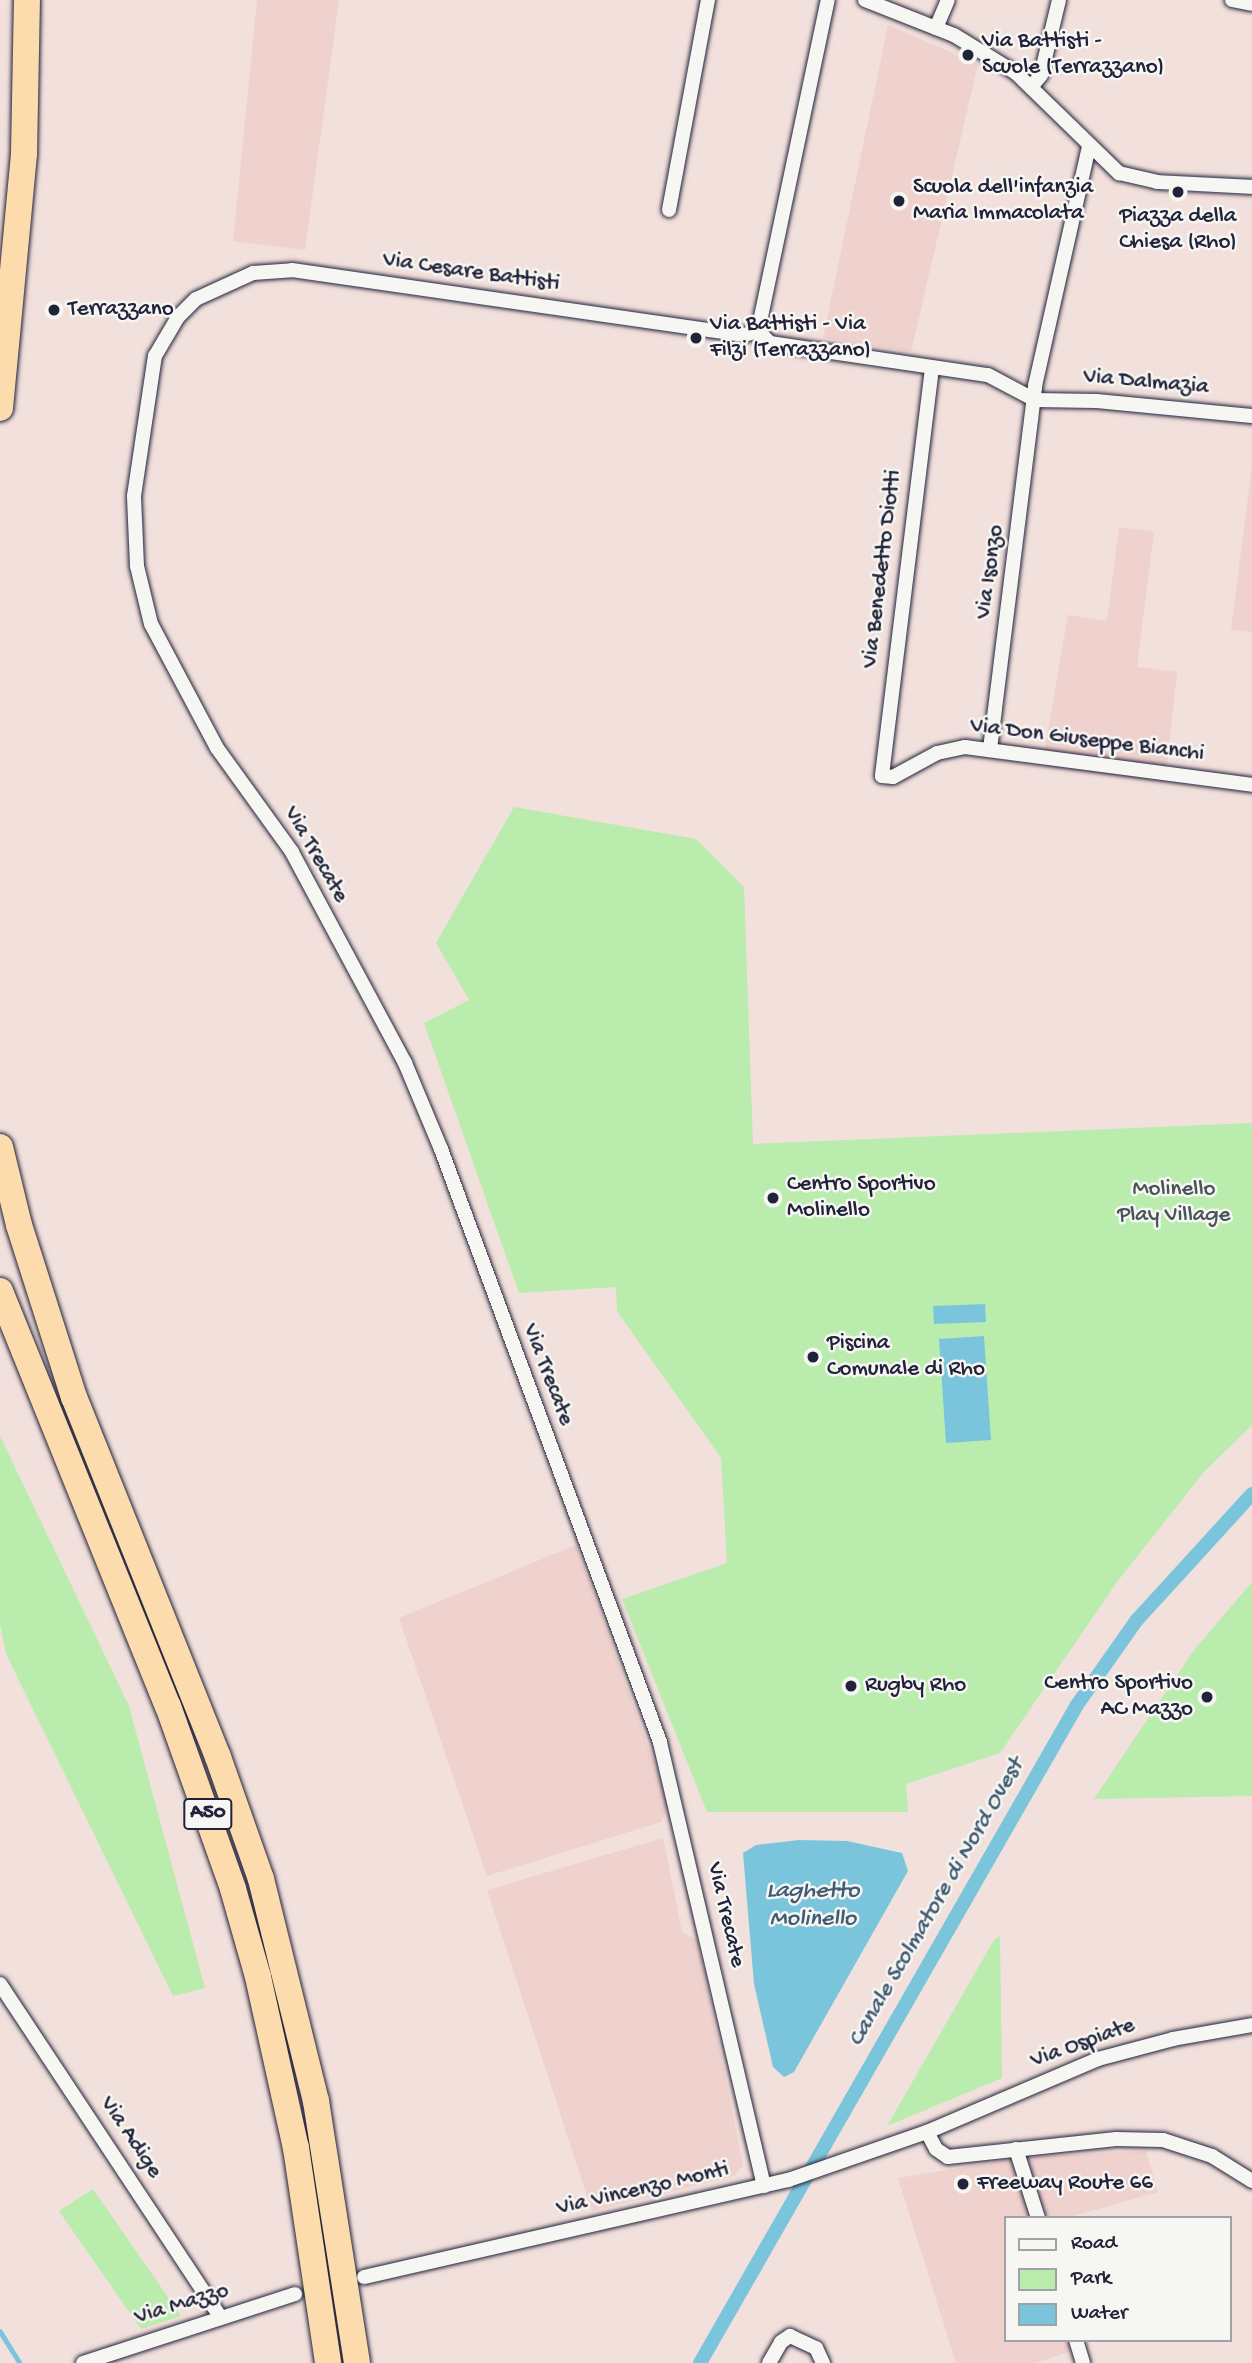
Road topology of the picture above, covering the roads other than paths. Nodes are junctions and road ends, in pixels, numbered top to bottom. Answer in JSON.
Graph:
{"nodes":[{"id":1,"x":27,"y":0,"type":"edge"},
{"id":2,"x":708,"y":0,"type":"edge"},
{"id":3,"x":828,"y":0,"type":"edge"},
{"id":4,"x":865,"y":0,"type":"edge"},
{"id":5,"x":948,"y":0,"type":"edge"},
{"id":6,"x":1059,"y":0,"type":"edge"},
{"id":7,"x":1232,"y":0,"type":"edge"},
{"id":8,"x":1252,"y":4,"type":"edge"},
{"id":9,"x":936,"y":28,"type":"junction"},
{"id":10,"x":1032,"y":86,"type":"junction"},
{"id":11,"x":1089,"y":147,"type":"junction"},
{"id":12,"x":1252,"y":187,"type":"edge"},
{"id":13,"x":669,"y":210,"type":"dead end"},
{"id":14,"x":758,"y":331,"type":"junction"},
{"id":15,"x":932,"y":368,"type":"junction"},
{"id":16,"x":1035,"y":400,"type":"junction"},
{"id":17,"x":0,"y":408,"type":"edge"},
{"id":18,"x":1252,"y":416,"type":"edge"},
{"id":19,"x":155,"y":633,"type":"joint"},
{"id":20,"x":990,"y":749,"type":"junction"},
{"id":21,"x":882,"y":776,"type":"joint"},
{"id":22,"x":1252,"y":786,"type":"edge"},
{"id":23,"x":0,"y":1147,"type":"edge"},
{"id":24,"x":0,"y":1291,"type":"edge"},
{"id":25,"x":0,"y":1984,"type":"edge"},
{"id":26,"x":1252,"y":2025,"type":"edge"},
{"id":27,"x":932,"y":2130,"type":"junction"},
{"id":28,"x":1016,"y":2149,"type":"junction"},
{"id":29,"x":1252,"y":2181,"type":"edge"},
{"id":30,"x":764,"y":2186,"type":"junction"},
{"id":31,"x":1037,"y":2216,"type":"edge"},
{"id":32,"x":365,"y":2277,"type":"dead end"},
{"id":33,"x":295,"y":2294,"type":"dead end"},
{"id":34,"x":220,"y":2318,"type":"junction"},
{"id":35,"x":1077,"y":2342,"type":"edge"},
{"id":36,"x":83,"y":2363,"type":"edge"},
{"id":37,"x":328,"y":2363,"type":"edge"},
{"id":38,"x":358,"y":2363,"type":"edge"},
{"id":39,"x":769,"y":2363,"type":"edge"},
{"id":40,"x":823,"y":2363,"type":"edge"},
{"id":41,"x":1083,"y":2363,"type":"edge"}],
"edges":[{"from":1,"to":17,"type":"highway"},
{"from":2,"to":13,"type":"street"},
{"from":3,"to":14,"type":"street"},
{"from":4,"to":9,"type":"street"},
{"from":5,"to":9,"type":"street"},
{"from":6,"to":10,"type":"street"},
{"from":7,"to":8,"type":"street"},
{"from":9,"to":10,"type":"street"},
{"from":10,"to":11,"type":"street"},
{"from":11,"to":12,"type":"street"},
{"from":11,"to":16,"type":"street","name":"Via Isonzo"},
{"from":14,"to":15,"type":"street"},
{"from":14,"to":19,"type":"street","name":"Via Cesare Battisti"},
{"from":15,"to":16,"type":"street"},
{"from":15,"to":21,"type":"street","name":"Via Benedetto Diotti"},
{"from":16,"to":18,"type":"street","name":"Via Dalmazia"},
{"from":16,"to":20,"type":"street","name":"Via Isonzo"},
{"from":19,"to":30,"type":"street","name":"Via Trecate"},
{"from":20,"to":21,"type":"street","name":"Via Don Giuseppe Bianchi"},
{"from":20,"to":22,"type":"street","name":"Via Don Giuseppe Bianchi"},
{"from":23,"to":38,"type":"highway","number":"A50"},
{"from":24,"to":37,"type":"highway","number":"A50"},
{"from":25,"to":34,"type":"street","name":"Via Adige"},
{"from":26,"to":27,"type":"street","name":"Via Ospiate"},
{"from":27,"to":28,"type":"street"},
{"from":27,"to":30,"type":"street","name":"Via Vincenzo Monti"},
{"from":28,"to":29,"type":"street"},
{"from":28,"to":31,"type":"street"},
{"from":30,"to":32,"type":"street","name":"Via Vincenzo Monti"},
{"from":33,"to":34,"type":"street","name":"Via Mazzo"},
{"from":34,"to":36,"type":"street","name":"Via Mazzo"},
{"from":35,"to":41,"type":"street"},
{"from":39,"to":40,"type":"street"}]}
